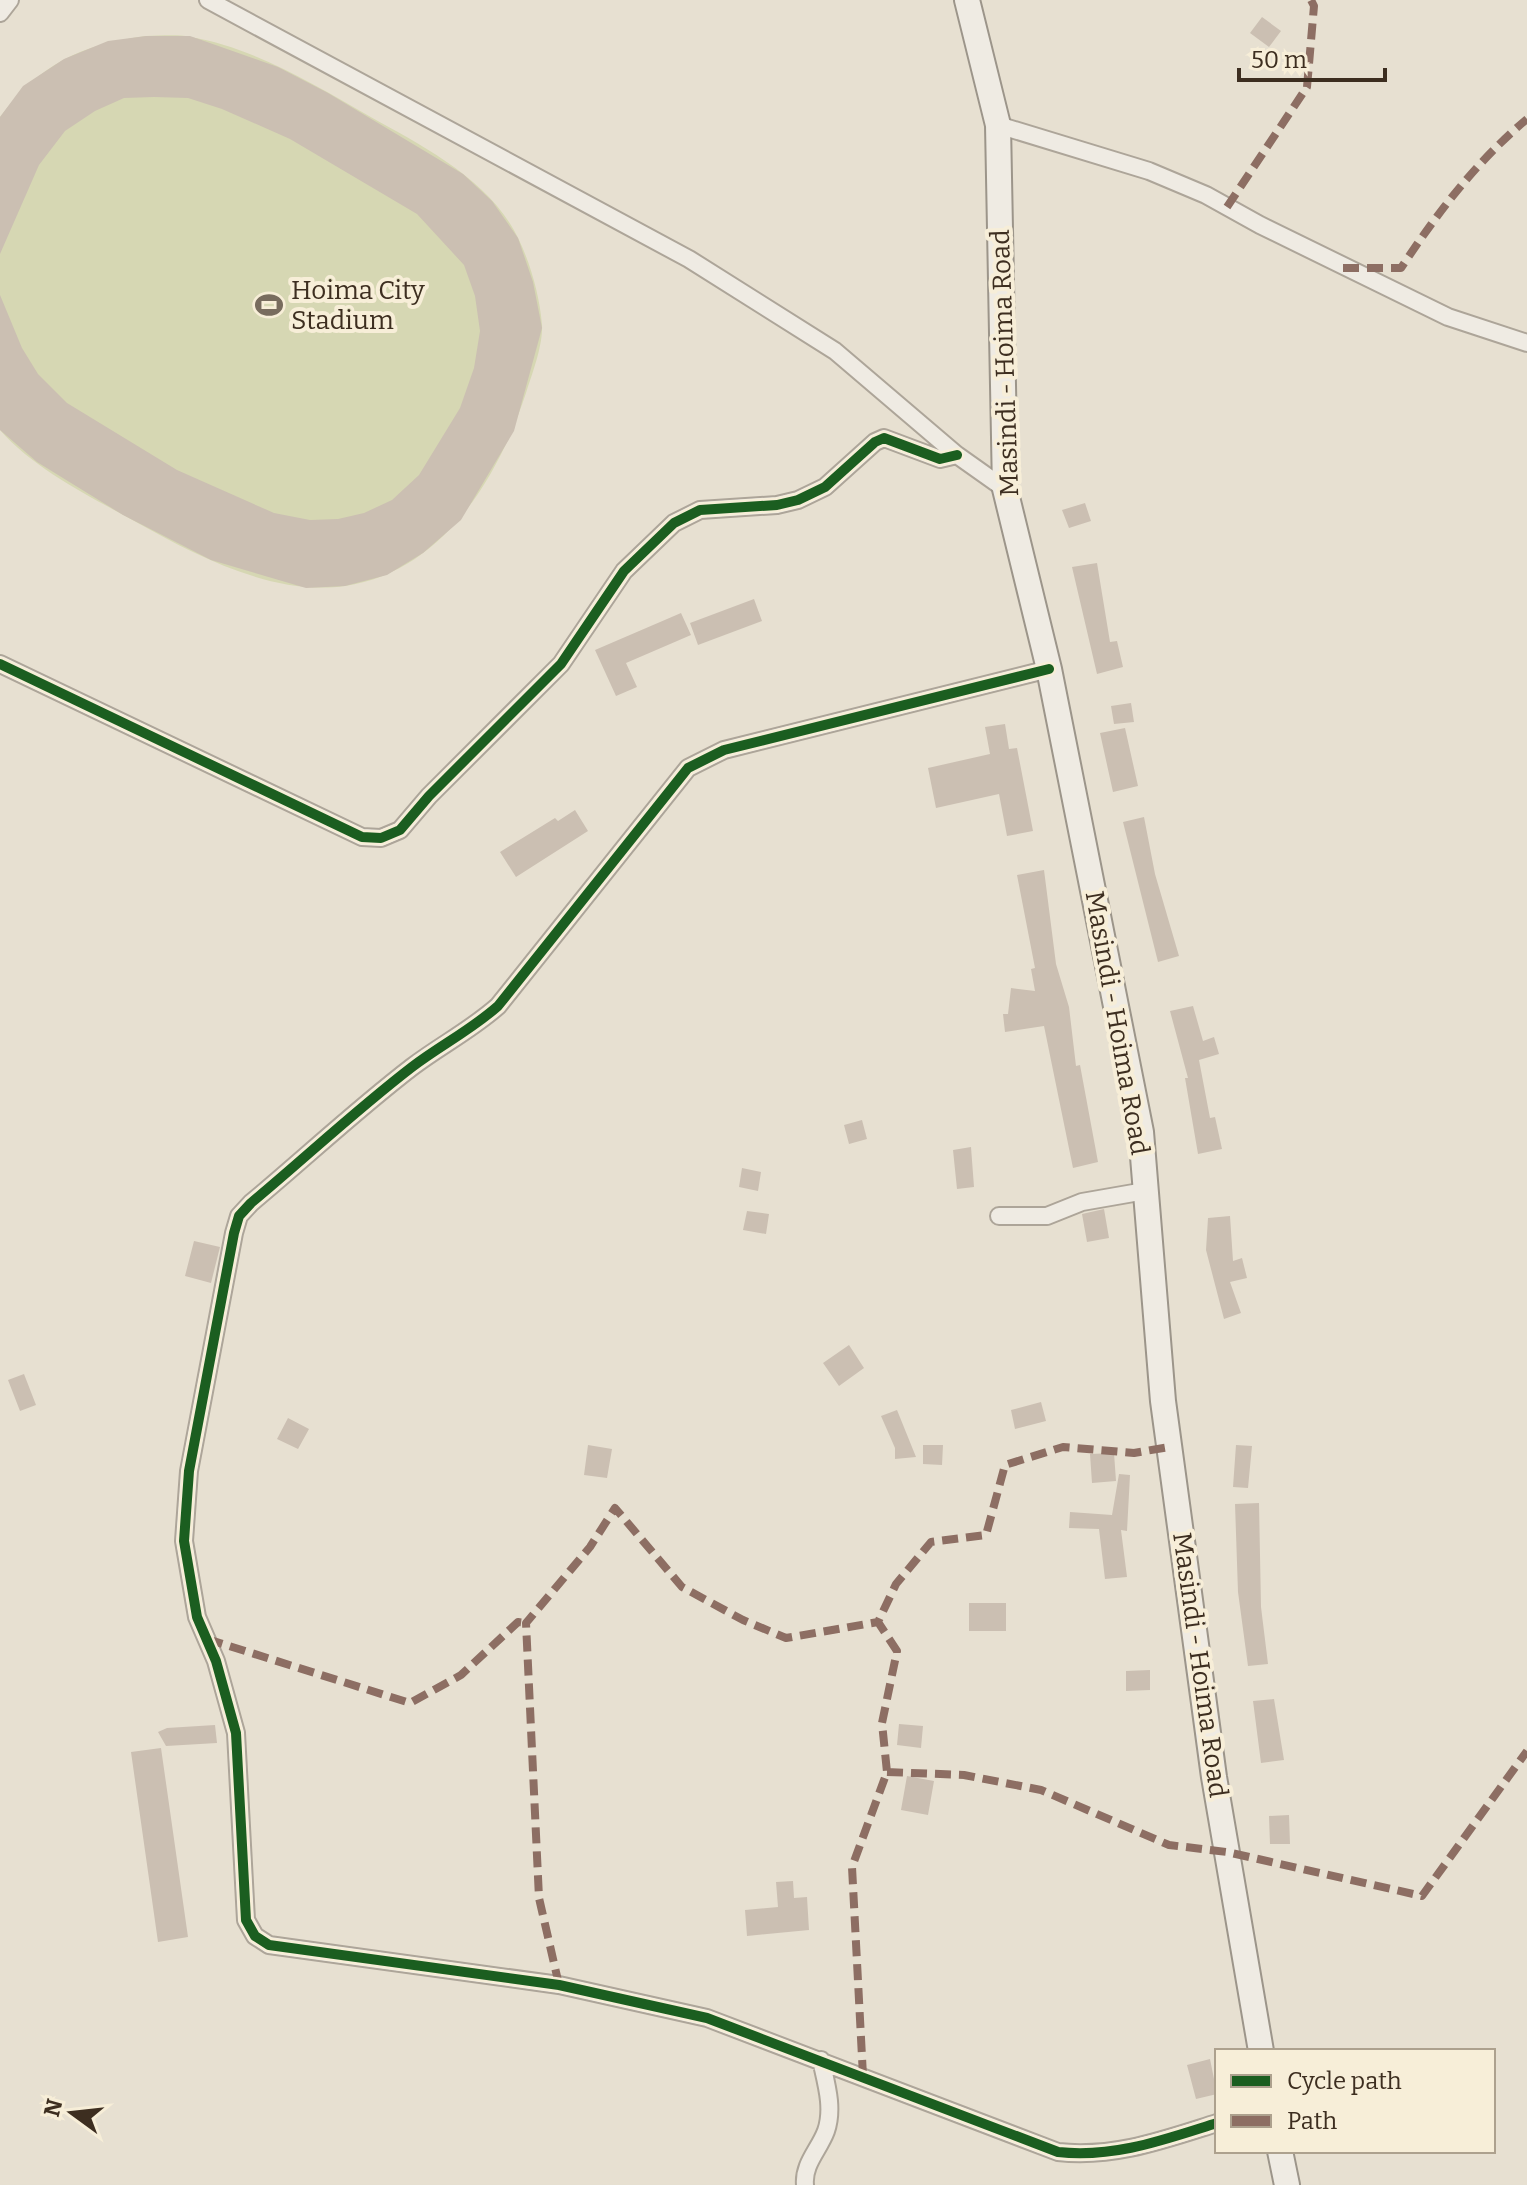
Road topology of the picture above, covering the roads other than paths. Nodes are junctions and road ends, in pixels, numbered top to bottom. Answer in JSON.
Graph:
{"nodes":[{"id":1,"x":10,"y":0,"type":"edge"},
{"id":2,"x":208,"y":0,"type":"edge"},
{"id":3,"x":967,"y":0,"type":"edge"},
{"id":4,"x":0,"y":13,"type":"edge"},
{"id":5,"x":998,"y":125,"type":"junction"},
{"id":6,"x":1527,"y":343,"type":"edge"},
{"id":7,"x":957,"y":455,"type":"junction"},
{"id":8,"x":1005,"y":489,"type":"junction"},
{"id":9,"x":0,"y":664,"type":"edge"},
{"id":10,"x":1049,"y":669,"type":"junction"},
{"id":11,"x":1145,"y":1191,"type":"junction"},
{"id":12,"x":999,"y":1216,"type":"dead end"},
{"id":13,"x":1261,"y":2049,"type":"edge"},
{"id":14,"x":821,"y":2060,"type":"junction"},
{"id":15,"x":1215,"y":2124,"type":"edge"},
{"id":16,"x":1280,"y":2153,"type":"edge"},
{"id":17,"x":805,"y":2185,"type":"edge"},
{"id":18,"x":1287,"y":2185,"type":"edge"}],
"edges":[{"from":1,"to":4,"type":"street"},
{"from":2,"to":7,"type":"street"},
{"from":3,"to":5,"type":"main road","name":"Masindi - Hoima Road"},
{"from":5,"to":6,"type":"street"},
{"from":5,"to":8,"type":"main road","name":"Masindi - Hoima Road"},
{"from":7,"to":8,"type":"street"},
{"from":7,"to":9,"type":"street"},
{"from":8,"to":10,"type":"main road","name":"Masindi - Hoima Road"},
{"from":10,"to":11,"type":"main road","name":"Masindi - Hoima Road"},
{"from":10,"to":14,"type":"street"},
{"from":11,"to":12,"type":"street"},
{"from":11,"to":13,"type":"main road","name":"Masindi - Hoima Road"},
{"from":14,"to":15,"type":"street"},
{"from":14,"to":17,"type":"street"},
{"from":16,"to":18,"type":"main road"}]}
